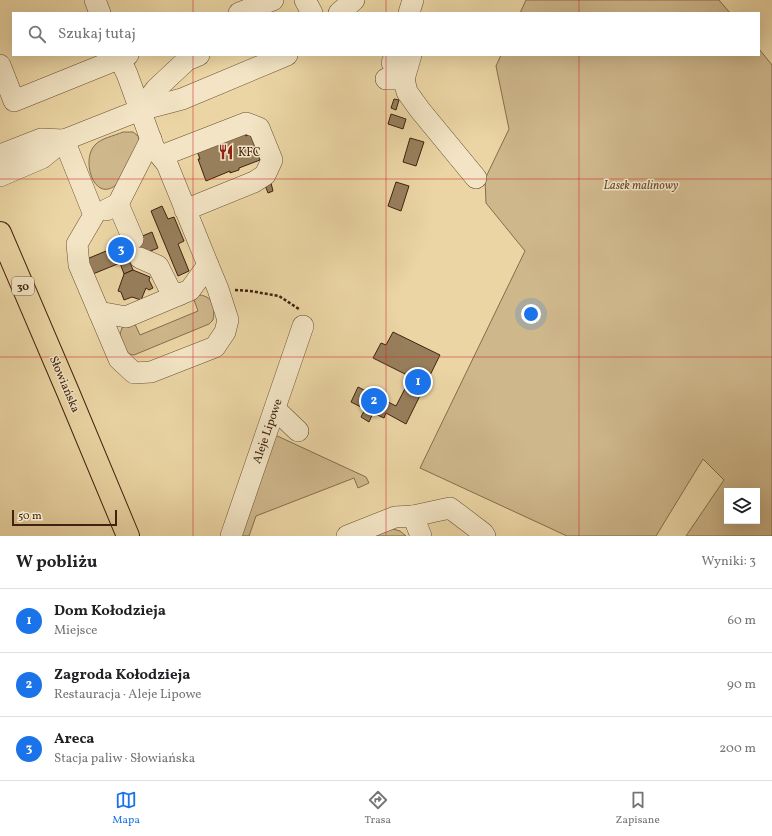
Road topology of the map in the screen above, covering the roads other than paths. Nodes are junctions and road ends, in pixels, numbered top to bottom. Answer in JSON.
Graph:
{"nodes":[{"id":1,"x":95,"y":0,"type":"edge"},
{"id":2,"x":273,"y":0,"type":"edge"},
{"id":3,"x":354,"y":0,"type":"edge"},
{"id":4,"x":413,"y":0,"type":"edge"},
{"id":5,"x":428,"y":0,"type":"edge"},
{"id":6,"x":100,"y":12,"type":"edge"},
{"id":7,"x":242,"y":12,"type":"edge"},
{"id":8,"x":340,"y":12,"type":"edge"},
{"id":9,"x":409,"y":12,"type":"edge"},
{"id":10,"x":424,"y":12,"type":"edge"},
{"id":11,"x":121,"y":56,"type":"edge"},
{"id":12,"x":197,"y":56,"type":"edge"},
{"id":13,"x":285,"y":56,"type":"edge"},
{"id":14,"x":410,"y":56,"type":"edge"},
{"id":15,"x":0,"y":65,"type":"edge"},
{"id":16,"x":394,"y":69,"type":"edge"},
{"id":17,"x":140,"y":110,"type":"junction"},
{"id":18,"x":64,"y":140,"type":"junction"},
{"id":19,"x":156,"y":148,"type":"junction"},
{"id":20,"x":0,"y":155,"type":"edge"},
{"id":21,"x":0,"y":176,"type":"edge"},
{"id":22,"x":476,"y":178,"type":"dead end"},
{"id":23,"x":118,"y":204,"type":"junction"},
{"id":24,"x":185,"y":210,"type":"junction"},
{"id":25,"x":94,"y":215,"type":"junction"},
{"id":26,"x":0,"y":233,"type":"edge"},
{"id":27,"x":208,"y":265,"type":"junction"},
{"id":28,"x":179,"y":295,"type":"junction"},
{"id":29,"x":99,"y":312,"type":"junction"},
{"id":30,"x":302,"y":318,"type":"road end"},
{"id":31,"x":275,"y":409,"type":"junction"},
{"id":32,"x":268,"y":429,"type":"junction"},
{"id":33,"x":414,"y":516,"type":"junction"},
{"id":34,"x":487,"y":535,"type":"edge"},
{"id":35,"x":128,"y":536,"type":"edge"},
{"id":36,"x":232,"y":536,"type":"edge"},
{"id":37,"x":347,"y":536,"type":"edge"},
{"id":38,"x":421,"y":536,"type":"edge"}],
"edges":[{"from":1,"to":6,"type":"street"},
{"from":2,"to":7,"type":"street"},
{"from":3,"to":8,"type":"street"},
{"from":4,"to":9,"type":"street"},
{"from":5,"to":10,"type":"street"},
{"from":11,"to":15,"type":"street"},
{"from":11,"to":17,"type":"street"},
{"from":12,"to":17,"type":"street"},
{"from":13,"to":17,"type":"street"},
{"from":14,"to":16,"type":"street"},
{"from":16,"to":22,"type":"street"},
{"from":17,"to":18,"type":"street"},
{"from":17,"to":19,"type":"street"},
{"from":18,"to":20,"type":"street"},
{"from":18,"to":21,"type":"street"},
{"from":18,"to":25,"type":"street"},
{"from":19,"to":23,"type":"street"},
{"from":19,"to":24,"type":"street"},
{"from":19,"to":24,"type":"street"},
{"from":23,"to":25,"type":"street"},
{"from":23,"to":28,"type":"street"},
{"from":24,"to":27,"type":"street"},
{"from":25,"to":29,"type":"street"},
{"from":26,"to":35,"type":"main road","name":"Słowiańska","number":"30"},
{"from":27,"to":28,"type":"street"},
{"from":27,"to":29,"type":"street"},
{"from":28,"to":29,"type":"street"},
{"from":30,"to":31,"type":"street","name":"Aleje Lipowe"},
{"from":31,"to":32,"type":"street","name":"Aleje Lipowe"},
{"from":31,"to":32,"type":"street"},
{"from":32,"to":36,"type":"street","name":"Aleje Lipowe"},
{"from":33,"to":34,"type":"street"},
{"from":33,"to":37,"type":"street"},
{"from":33,"to":38,"type":"street"}]}
